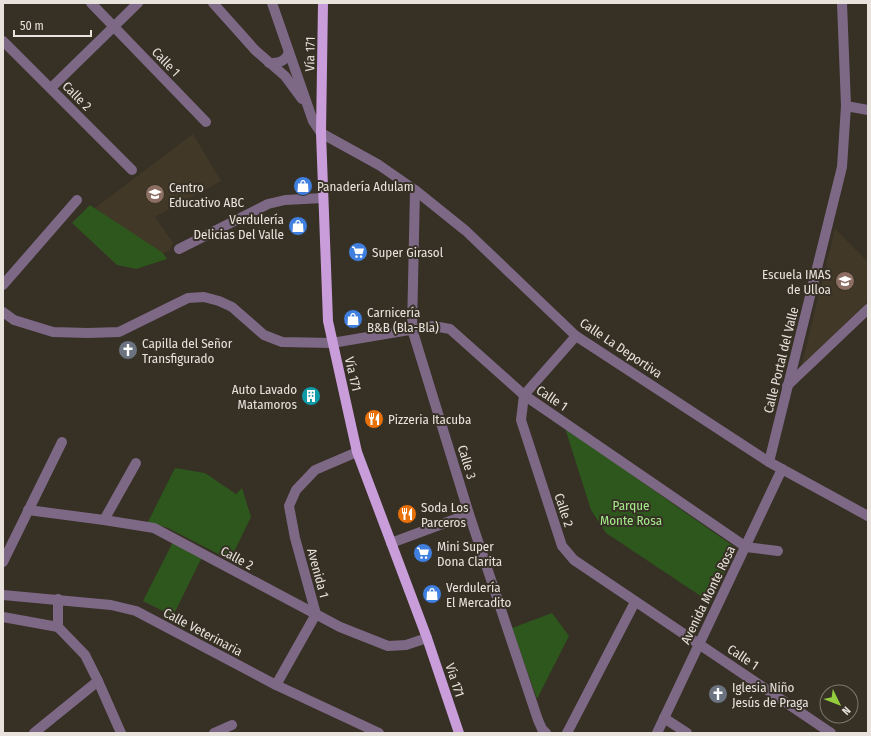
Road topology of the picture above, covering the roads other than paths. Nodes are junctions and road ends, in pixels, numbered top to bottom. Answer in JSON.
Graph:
{"nodes":[{"id":1,"x":91,"y":3,"type":"edge"},
{"id":2,"x":138,"y":3,"type":"edge"},
{"id":3,"x":213,"y":3,"type":"edge"},
{"id":4,"x":272,"y":3,"type":"edge"},
{"id":5,"x":323,"y":3,"type":"edge"},
{"id":6,"x":842,"y":3,"type":"edge"},
{"id":7,"x":114,"y":26,"type":"junction"},
{"id":8,"x":3,"y":41,"type":"edge"},
{"id":9,"x":289,"y":52,"type":"junction"},
{"id":10,"x":269,"y":63,"type":"junction"},
{"id":11,"x":51,"y":88,"type":"junction"},
{"id":12,"x":846,"y":106,"type":"junction"},
{"id":13,"x":308,"y":107,"type":"junction"},
{"id":14,"x":868,"y":110,"type":"edge"},
{"id":15,"x":206,"y":122,"type":"dead end"},
{"id":16,"x":321,"y":133,"type":"junction"},
{"id":17,"x":132,"y":170,"type":"dead end"},
{"id":18,"x":415,"y":190,"type":"junction"},
{"id":19,"x":323,"y":198,"type":"junction"},
{"id":20,"x":77,"y":200,"type":"dead end"},
{"id":21,"x":179,"y":249,"type":"dead end"},
{"id":22,"x":3,"y":285,"type":"edge"},
{"id":23,"x":868,"y":309,"type":"edge"},
{"id":24,"x":3,"y":312,"type":"edge"},
{"id":25,"x":412,"y":329,"type":"junction"},
{"id":26,"x":576,"y":336,"type":"junction"},
{"id":27,"x":332,"y":343,"type":"junction"},
{"id":28,"x":787,"y":386,"type":"junction"},
{"id":29,"x":524,"y":395,"type":"junction"},
{"id":30,"x":62,"y":442,"type":"dead end"},
{"id":31,"x":357,"y":452,"type":"junction"},
{"id":32,"x":769,"y":462,"type":"junction"},
{"id":33,"x":136,"y":463,"type":"dead end"},
{"id":34,"x":782,"y":469,"type":"junction"},
{"id":35,"x":28,"y":510,"type":"junction"},
{"id":36,"x":469,"y":514,"type":"junction"},
{"id":37,"x":868,"y":516,"type":"edge"},
{"id":38,"x":104,"y":520,"type":"junction"},
{"id":39,"x":391,"y":543,"type":"junction"},
{"id":40,"x":746,"y":547,"type":"junction"},
{"id":41,"x":778,"y":551,"type":"dead end"},
{"id":42,"x":3,"y":562,"type":"edge"},
{"id":43,"x":3,"y":595,"type":"edge"},
{"id":44,"x":58,"y":599,"type":"junction"},
{"id":45,"x":635,"y":602,"type":"junction"},
{"id":46,"x":316,"y":614,"type":"junction"},
{"id":47,"x":3,"y":617,"type":"edge"},
{"id":48,"x":58,"y":627,"type":"junction"},
{"id":49,"x":427,"y":638,"type":"junction"},
{"id":50,"x":699,"y":643,"type":"junction"},
{"id":51,"x":98,"y":681,"type":"junction"},
{"id":52,"x":276,"y":685,"type":"junction"},
{"id":53,"x":664,"y":718,"type":"junction"},
{"id":54,"x":232,"y":725,"type":"dead end"},
{"id":55,"x":34,"y":733,"type":"edge"},
{"id":56,"x":121,"y":733,"type":"edge"},
{"id":57,"x":214,"y":733,"type":"edge"},
{"id":58,"x":379,"y":733,"type":"edge"},
{"id":59,"x":459,"y":733,"type":"edge"},
{"id":60,"x":546,"y":733,"type":"edge"},
{"id":61,"x":567,"y":733,"type":"edge"},
{"id":62,"x":657,"y":733,"type":"edge"},
{"id":63,"x":687,"y":733,"type":"edge"},
{"id":64,"x":831,"y":733,"type":"edge"}],
"edges":[{"from":1,"to":7,"type":"street","name":"Calle 1"},
{"from":2,"to":7,"type":"street"},
{"from":3,"to":10,"type":"street"},
{"from":4,"to":9,"type":"street"},
{"from":5,"to":16,"type":"main road","name":"Vía 171"},
{"from":6,"to":12,"type":"street","name":"Calle Portal del Valle"},
{"from":7,"to":11,"type":"street"},
{"from":7,"to":15,"type":"street","name":"Calle 1"},
{"from":8,"to":11,"type":"street","name":"Calle 2"},
{"from":9,"to":10,"type":"street"},
{"from":9,"to":13,"type":"street"},
{"from":10,"to":13,"type":"street"},
{"from":11,"to":17,"type":"street","name":"Calle 2"},
{"from":12,"to":14,"type":"street"},
{"from":12,"to":28,"type":"street","name":"Calle Portal del Valle"},
{"from":13,"to":16,"type":"street"},
{"from":16,"to":18,"type":"street","name":"Calle La Deportiva"},
{"from":16,"to":19,"type":"main road","name":"Vía 171"},
{"from":18,"to":25,"type":"street","name":"Calle 3"},
{"from":18,"to":26,"type":"street","name":"Calle La Deportiva"},
{"from":19,"to":21,"type":"street"},
{"from":19,"to":27,"type":"main road","name":"Vía 171"},
{"from":20,"to":22,"type":"street"},
{"from":23,"to":28,"type":"street"},
{"from":24,"to":27,"type":"street","name":"Calle 1"},
{"from":25,"to":27,"type":"street","name":"Calle 1"},
{"from":25,"to":29,"type":"street","name":"Calle 1"},
{"from":25,"to":36,"type":"street","name":"Calle 3"},
{"from":26,"to":29,"type":"street"},
{"from":26,"to":32,"type":"street","name":"Calle La Deportiva"},
{"from":27,"to":31,"type":"main road","name":"Vía 171"},
{"from":28,"to":32,"type":"street","name":"Calle Portal del Valle"},
{"from":29,"to":40,"type":"street","name":"Calle 1"},
{"from":29,"to":45,"type":"street","name":"Calle 2"},
{"from":30,"to":35,"type":"street"},
{"from":31,"to":39,"type":"main road","name":"Vía 171"},
{"from":31,"to":46,"type":"street","name":"Avenida 1"},
{"from":32,"to":34,"type":"street","name":"Calle La Deportiva"},
{"from":33,"to":38,"type":"street"},
{"from":34,"to":37,"type":"street","name":"Calle La Deportiva"},
{"from":34,"to":40,"type":"street","name":"Avenida Monte Rosa"},
{"from":35,"to":38,"type":"street","name":"Calle 2"},
{"from":35,"to":42,"type":"street"},
{"from":36,"to":39,"type":"street"},
{"from":36,"to":60,"type":"street","name":"Calle 3"},
{"from":38,"to":46,"type":"street","name":"Calle 2"},
{"from":39,"to":49,"type":"main road","name":"Vía 171"},
{"from":40,"to":41,"type":"street"},
{"from":40,"to":50,"type":"street","name":"Avenida Monte Rosa"},
{"from":43,"to":44,"type":"street","name":"Calle Veterinaria"},
{"from":44,"to":48,"type":"street"},
{"from":44,"to":52,"type":"street","name":"Calle Veterinaria"},
{"from":45,"to":50,"type":"street","name":"Calle 2"},
{"from":45,"to":61,"type":"street"},
{"from":46,"to":49,"type":"street","name":"Calle 2"},
{"from":46,"to":52,"type":"street","name":"Avenida 1"},
{"from":47,"to":48,"type":"street"},
{"from":48,"to":51,"type":"street"},
{"from":49,"to":59,"type":"main road","name":"Vía 171"},
{"from":50,"to":53,"type":"street","name":"Avenida Monte Rosa"},
{"from":50,"to":64,"type":"street","name":"Calle 1"},
{"from":51,"to":55,"type":"street"},
{"from":51,"to":56,"type":"street"},
{"from":52,"to":58,"type":"street","name":"Calle Veterinaria"},
{"from":53,"to":62,"type":"street","name":"Avenida Monte Rosa"},
{"from":53,"to":63,"type":"street"},
{"from":54,"to":57,"type":"street"}]}
